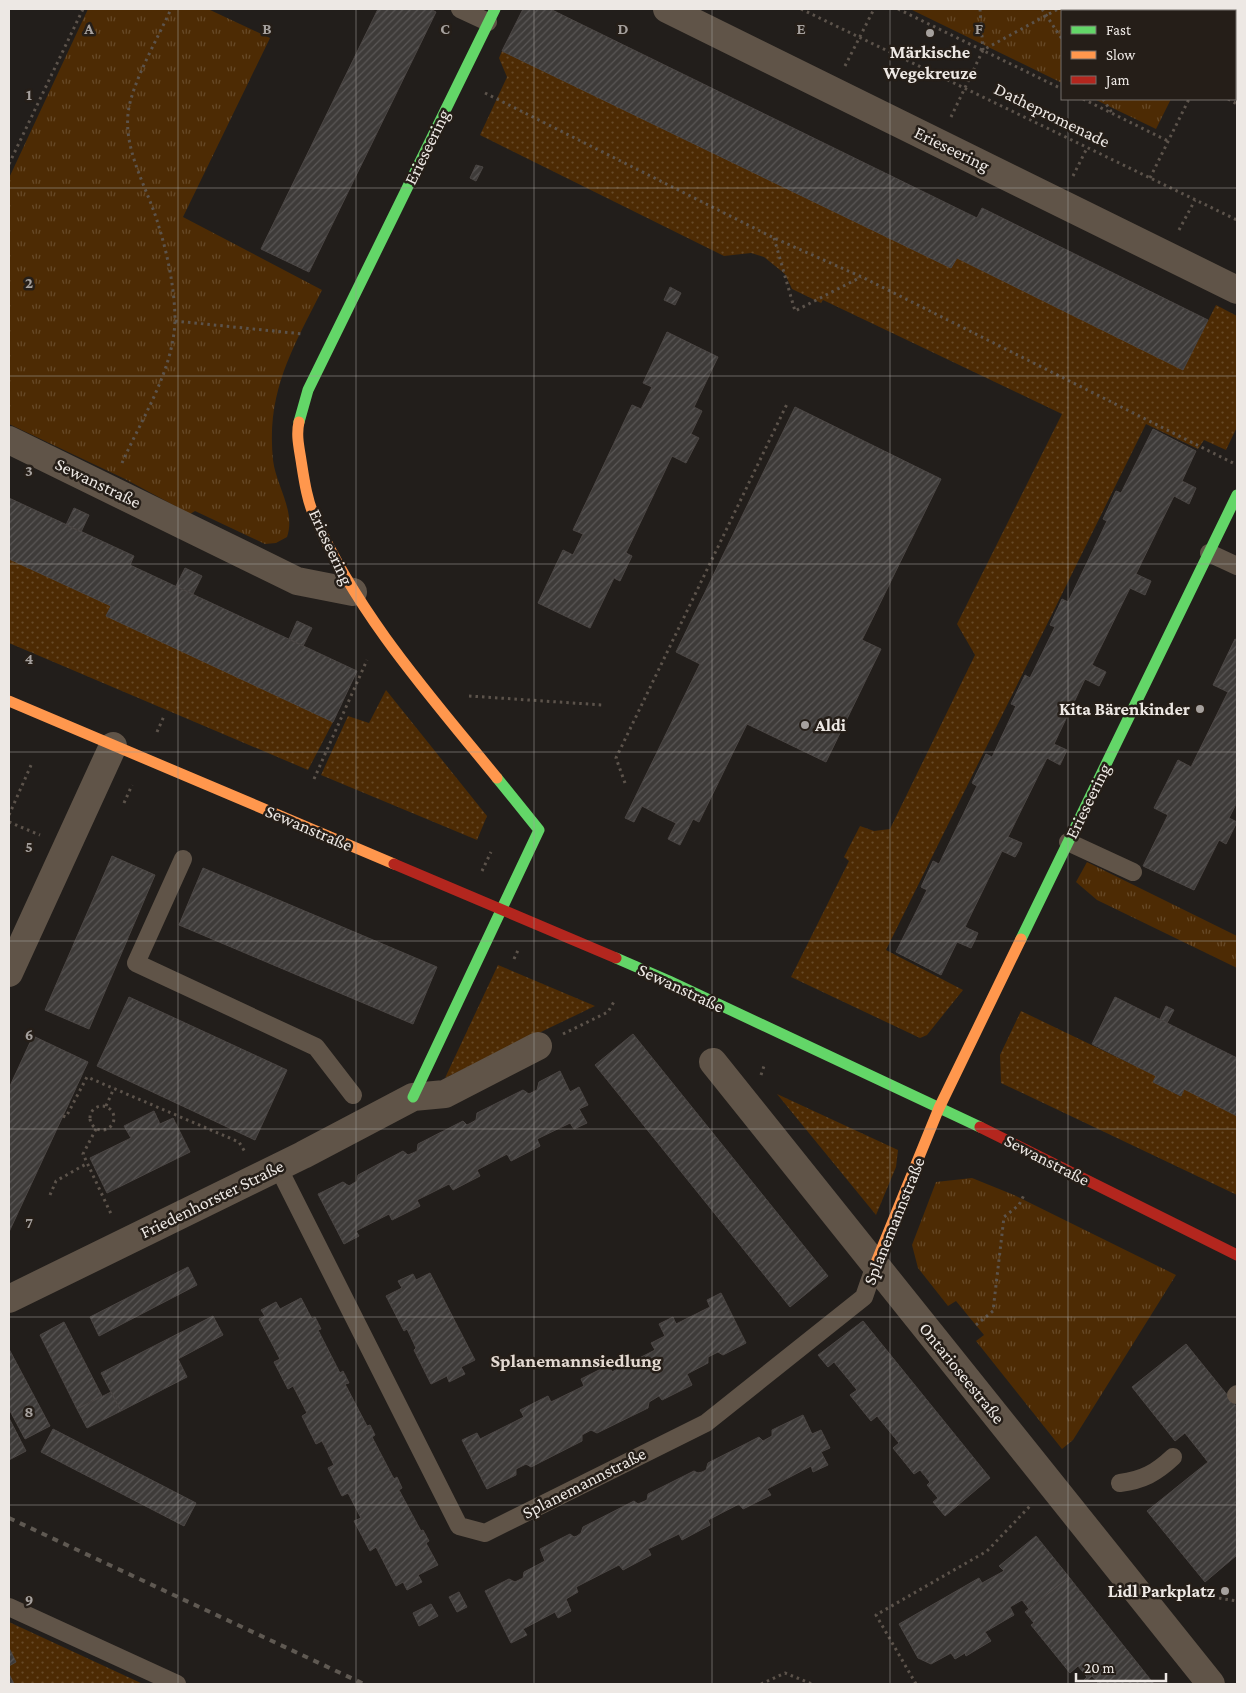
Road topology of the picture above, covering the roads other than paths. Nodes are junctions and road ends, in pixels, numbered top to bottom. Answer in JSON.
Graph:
{"nodes":[{"id":1,"x":460,"y":9,"type":"edge"},
{"id":2,"x":667,"y":9,"type":"edge"},
{"id":3,"x":491,"y":15,"type":"edge"},
{"id":4,"x":1237,"y":290,"type":"edge"},
{"id":5,"x":9,"y":440,"type":"edge"},
{"id":6,"x":1237,"y":495,"type":"edge"},
{"id":7,"x":1209,"y":553,"type":"junction"},
{"id":8,"x":1237,"y":566,"type":"edge"},
{"id":9,"x":353,"y":592,"type":"junction"},
{"id":10,"x":9,"y":701,"type":"edge"},
{"id":11,"x":113,"y":746,"type":"junction"},
{"id":12,"x":1068,"y":842,"type":"junction"},
{"id":13,"x":183,"y":859,"type":"dead end"},
{"id":14,"x":1132,"y":872,"type":"dead end"},
{"id":15,"x":500,"y":909,"type":"junction"},
{"id":16,"x":9,"y":973,"type":"edge"},
{"id":17,"x":538,"y":1046,"type":"road end"},
{"id":18,"x":713,"y":1062,"type":"dead end"},
{"id":19,"x":353,"y":1095,"type":"dead end"},
{"id":20,"x":413,"y":1097,"type":"junction"},
{"id":21,"x":938,"y":1108,"type":"junction"},
{"id":22,"x":268,"y":1171,"type":"junction"},
{"id":23,"x":1237,"y":1255,"type":"edge"},
{"id":24,"x":875,"y":1265,"type":"junction"},
{"id":25,"x":9,"y":1298,"type":"edge"},
{"id":26,"x":1173,"y":1458,"type":"dead end"},
{"id":27,"x":1120,"y":1483,"type":"dead end"},
{"id":28,"x":9,"y":1607,"type":"edge"},
{"id":29,"x":177,"y":1684,"type":"edge"},
{"id":30,"x":1211,"y":1684,"type":"edge"}],
"edges":[{"from":1,"to":3,"type":"lane"},
{"from":2,"to":4,"type":"street","name":"Erieseering"},
{"from":3,"to":9,"type":"street","name":"Erieseering"},
{"from":5,"to":9,"type":"street","name":"Sewanstraße"},
{"from":6,"to":7,"type":"street","name":"Erieseering"},
{"from":7,"to":8,"type":"lane"},
{"from":7,"to":12,"type":"street","name":"Erieseering"},
{"from":9,"to":15,"type":"street","name":"Erieseering"},
{"from":10,"to":11,"type":"street","name":"Sewanstraße"},
{"from":11,"to":15,"type":"street","name":"Sewanstraße"},
{"from":11,"to":16,"type":"street"},
{"from":12,"to":14,"type":"lane"},
{"from":12,"to":21,"type":"street","name":"Erieseering"},
{"from":13,"to":19,"type":"lane"},
{"from":15,"to":20,"type":"street"},
{"from":15,"to":21,"type":"street","name":"Sewanstraße"},
{"from":17,"to":20,"type":"street","name":"Friedenhorster Straße"},
{"from":18,"to":24,"type":"street","name":"Ontarioseestraße"},
{"from":20,"to":22,"type":"street","name":"Friedenhorster Straße"},
{"from":21,"to":23,"type":"street","name":"Sewanstraße"},
{"from":21,"to":24,"type":"street","name":"Splanemannstraße"},
{"from":22,"to":24,"type":"lane","name":"Splanemannstraße"},
{"from":22,"to":25,"type":"street","name":"Friedenhorster Straße"},
{"from":24,"to":30,"type":"street","name":"Ontarioseestraße"},
{"from":26,"to":27,"type":"lane"},
{"from":28,"to":29,"type":"lane"}]}
